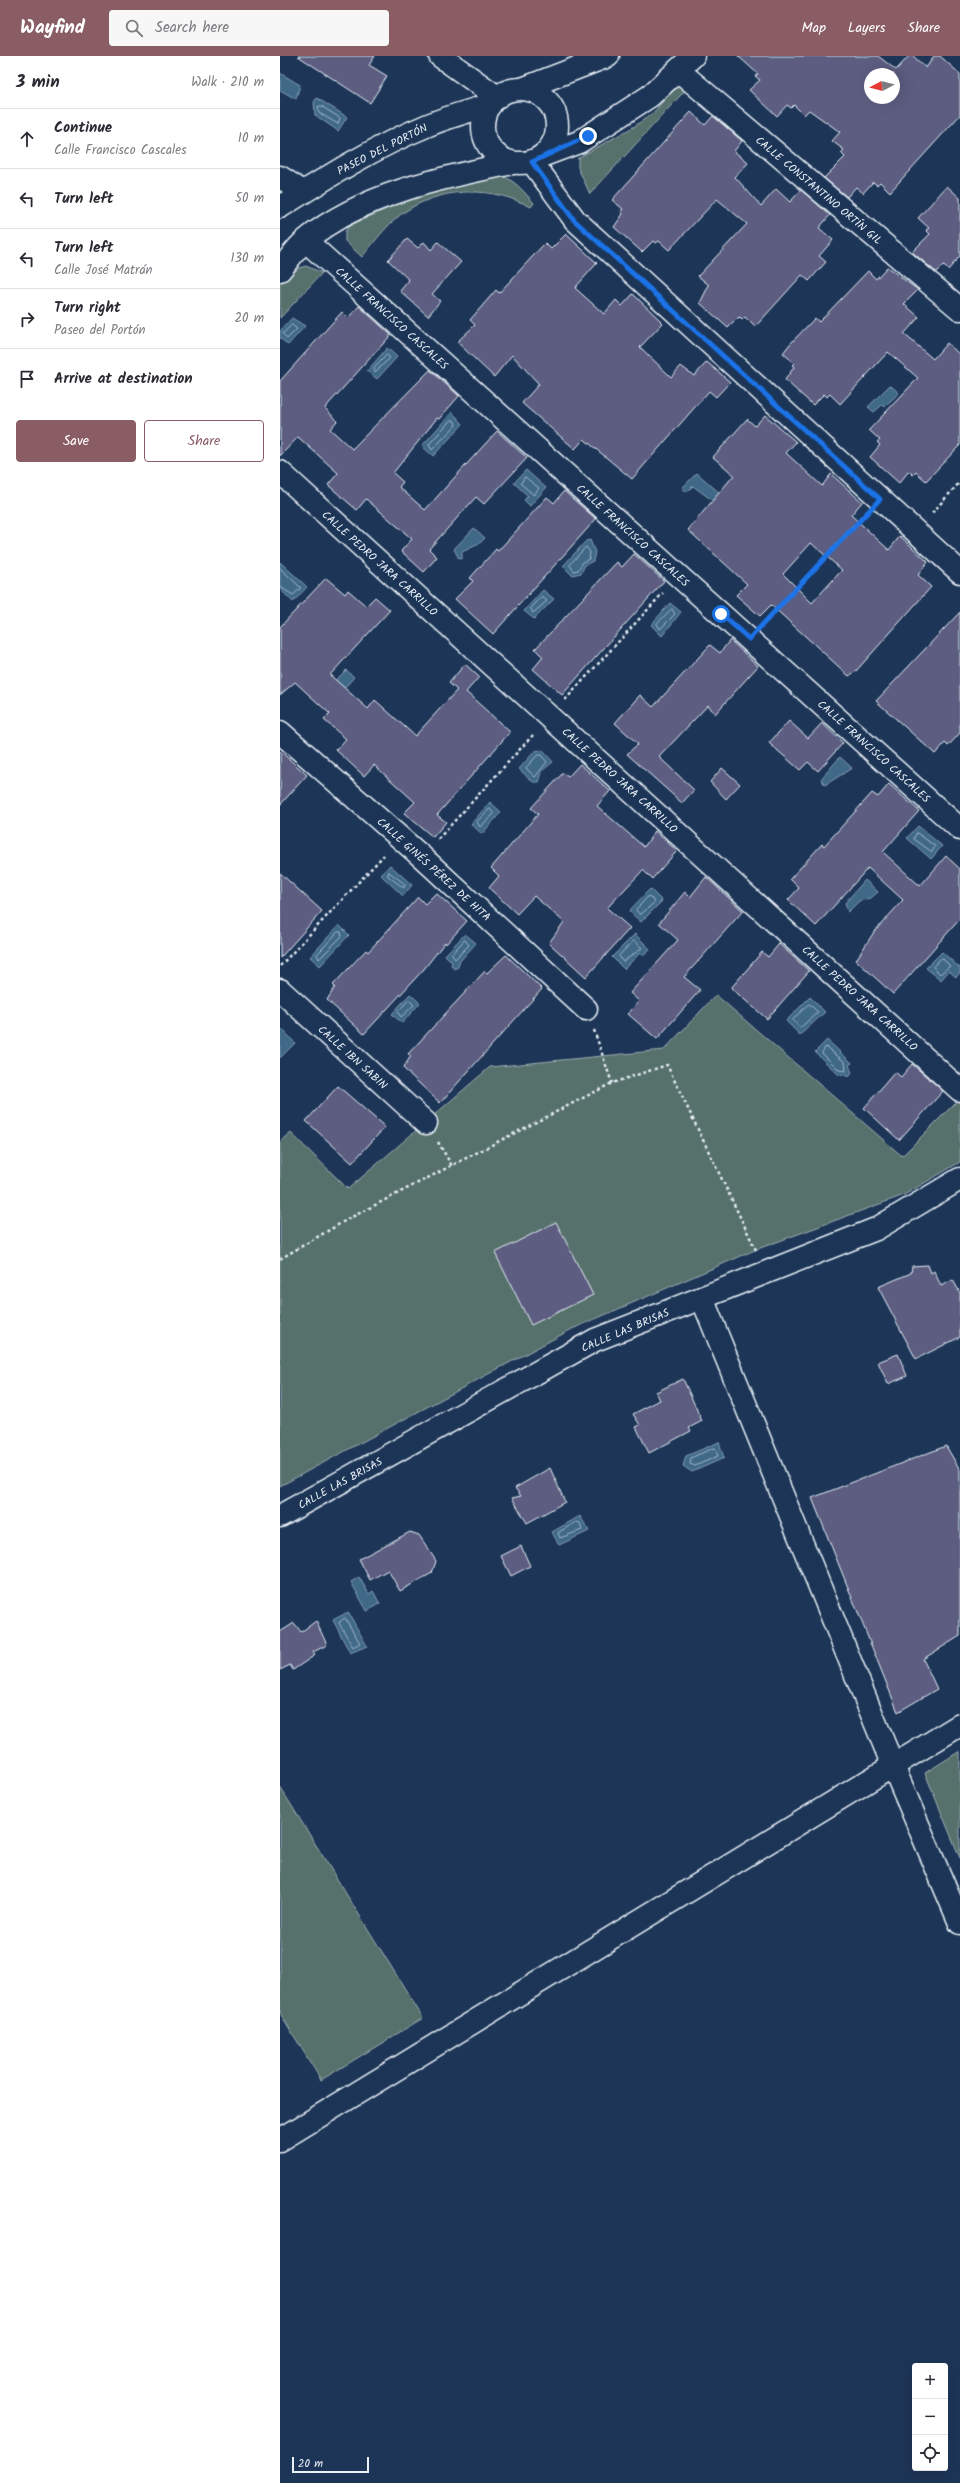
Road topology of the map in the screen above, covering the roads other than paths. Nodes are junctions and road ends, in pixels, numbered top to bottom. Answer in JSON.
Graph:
{"nodes":[{"id":1,"x":440,"y":56,"type":"edge"},
{"id":2,"x":608,"y":56,"type":"edge"},
{"id":3,"x":686,"y":63,"type":"edge"},
{"id":4,"x":522,"y":89,"type":"junction"},
{"id":5,"x":494,"y":101,"type":"junction"},
{"id":6,"x":530,"y":160,"type":"junction"},
{"id":7,"x":280,"y":177,"type":"edge"},
{"id":8,"x":303,"y":192,"type":"junction"},
{"id":9,"x":280,"y":207,"type":"edge"},
{"id":10,"x":306,"y":241,"type":"junction"},
{"id":11,"x":280,"y":270,"type":"edge"},
{"id":12,"x":960,"y":309,"type":"edge"},
{"id":13,"x":280,"y":472,"type":"edge"},
{"id":14,"x":960,"y":572,"type":"edge"},
{"id":15,"x":280,"y":732,"type":"edge"},
{"id":16,"x":960,"y":829,"type":"edge"},
{"id":17,"x":280,"y":990,"type":"edge"},
{"id":18,"x":586,"y":1009,"type":"road end"},
{"id":19,"x":960,"y":1090,"type":"edge"},
{"id":20,"x":426,"y":1123,"type":"dead end"},
{"id":21,"x":960,"y":1179,"type":"edge"},
{"id":22,"x":702,"y":1298,"type":"junction"},
{"id":23,"x":280,"y":1516,"type":"edge"},
{"id":24,"x":960,"y":1725,"type":"edge"},
{"id":25,"x":893,"y":1766,"type":"junction"},
{"id":26,"x":960,"y":1923,"type":"edge"},
{"id":27,"x":280,"y":2140,"type":"edge"}],
"edges":[{"from":1,"to":5,"type":"street"},
{"from":2,"to":4,"type":"street"},
{"from":3,"to":6,"type":"street"},
{"from":3,"to":12,"type":"street","name":"CALLE CONSTANTINO ORTÍN GIL"},
{"from":4,"to":5,"type":"street"},
{"from":4,"to":6,"type":"street"},
{"from":5,"to":6,"type":"street"},
{"from":5,"to":8,"type":"street","name":"PASEO DEL PORTÓN"},
{"from":6,"to":10,"type":"street"},
{"from":6,"to":14,"type":"street"},
{"from":7,"to":8,"type":"street"},
{"from":8,"to":9,"type":"street","name":"PASEO DEL PORTÓN"},
{"from":10,"to":11,"type":"street"},
{"from":10,"to":16,"type":"street","name":"CALLE FRANCISCO CASCALES"},
{"from":13,"to":19,"type":"street","name":"CALLE PEDRO JARA CARRILLO"},
{"from":15,"to":18,"type":"street","name":"CALLE GINÉS PÉREZ DE HITA"},
{"from":17,"to":20,"type":"street","name":"CALLE IBN SABIN"},
{"from":21,"to":22,"type":"street","name":"CALLE LAS BRISAS"},
{"from":22,"to":23,"type":"street","name":"CALLE LAS BRISAS"},
{"from":22,"to":25,"type":"street"},
{"from":24,"to":25,"type":"street"},
{"from":25,"to":26,"type":"street"},
{"from":25,"to":27,"type":"street"}]}
